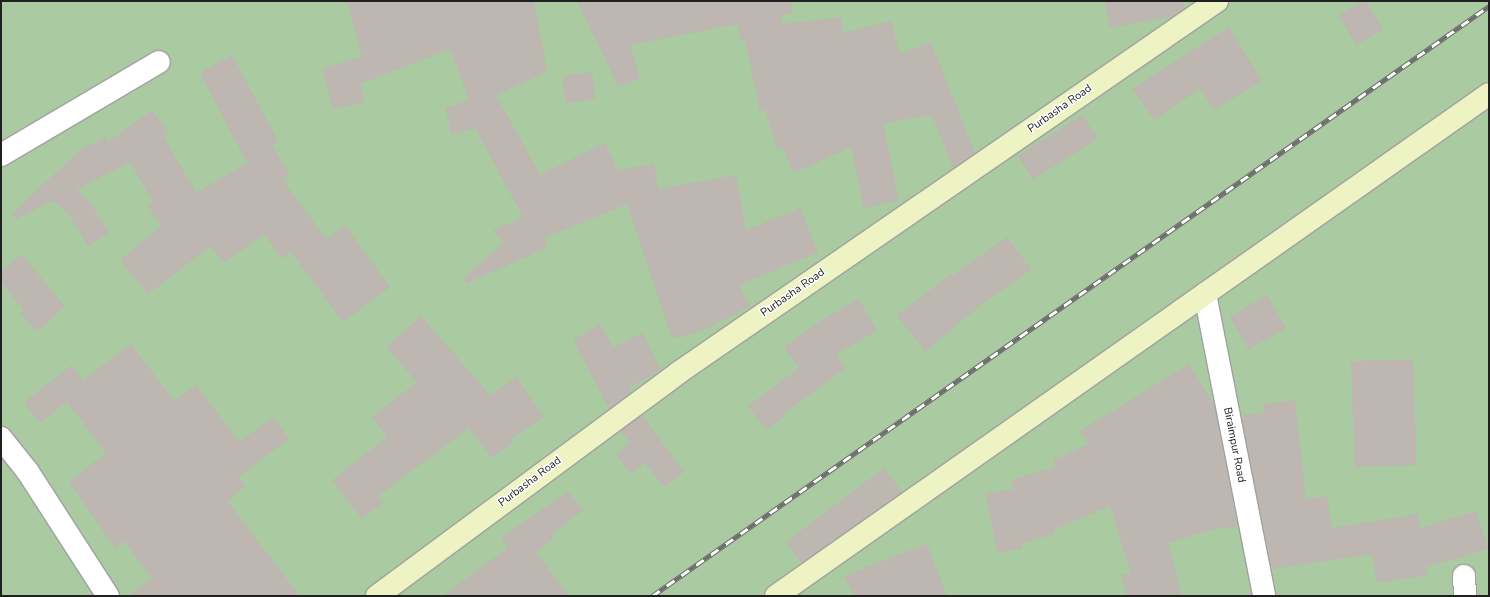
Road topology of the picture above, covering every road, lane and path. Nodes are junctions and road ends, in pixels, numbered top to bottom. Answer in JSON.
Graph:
{"nodes":[{"id":1,"x":1217,"y":1,"type":"edge"},
{"id":2,"x":159,"y":62,"type":"dead end"},
{"id":3,"x":1489,"y":94,"type":"edge"},
{"id":4,"x":1,"y":155,"type":"edge"},
{"id":5,"x":1205,"y":294,"type":"junction"},
{"id":6,"x":1,"y":438,"type":"edge"},
{"id":7,"x":108,"y":596,"type":"edge"},
{"id":8,"x":377,"y":596,"type":"edge"},
{"id":9,"x":776,"y":596,"type":"edge"},
{"id":10,"x":1264,"y":596,"type":"edge"}],
"edges":[{"from":1,"to":8,"type":"street","name":"Purbasha Road"},
{"from":2,"to":4,"type":"street"},
{"from":3,"to":5,"type":"street"},
{"from":5,"to":9,"type":"street"},
{"from":5,"to":10,"type":"street","name":"Biraimpur Road"},
{"from":6,"to":7,"type":"street"}]}
